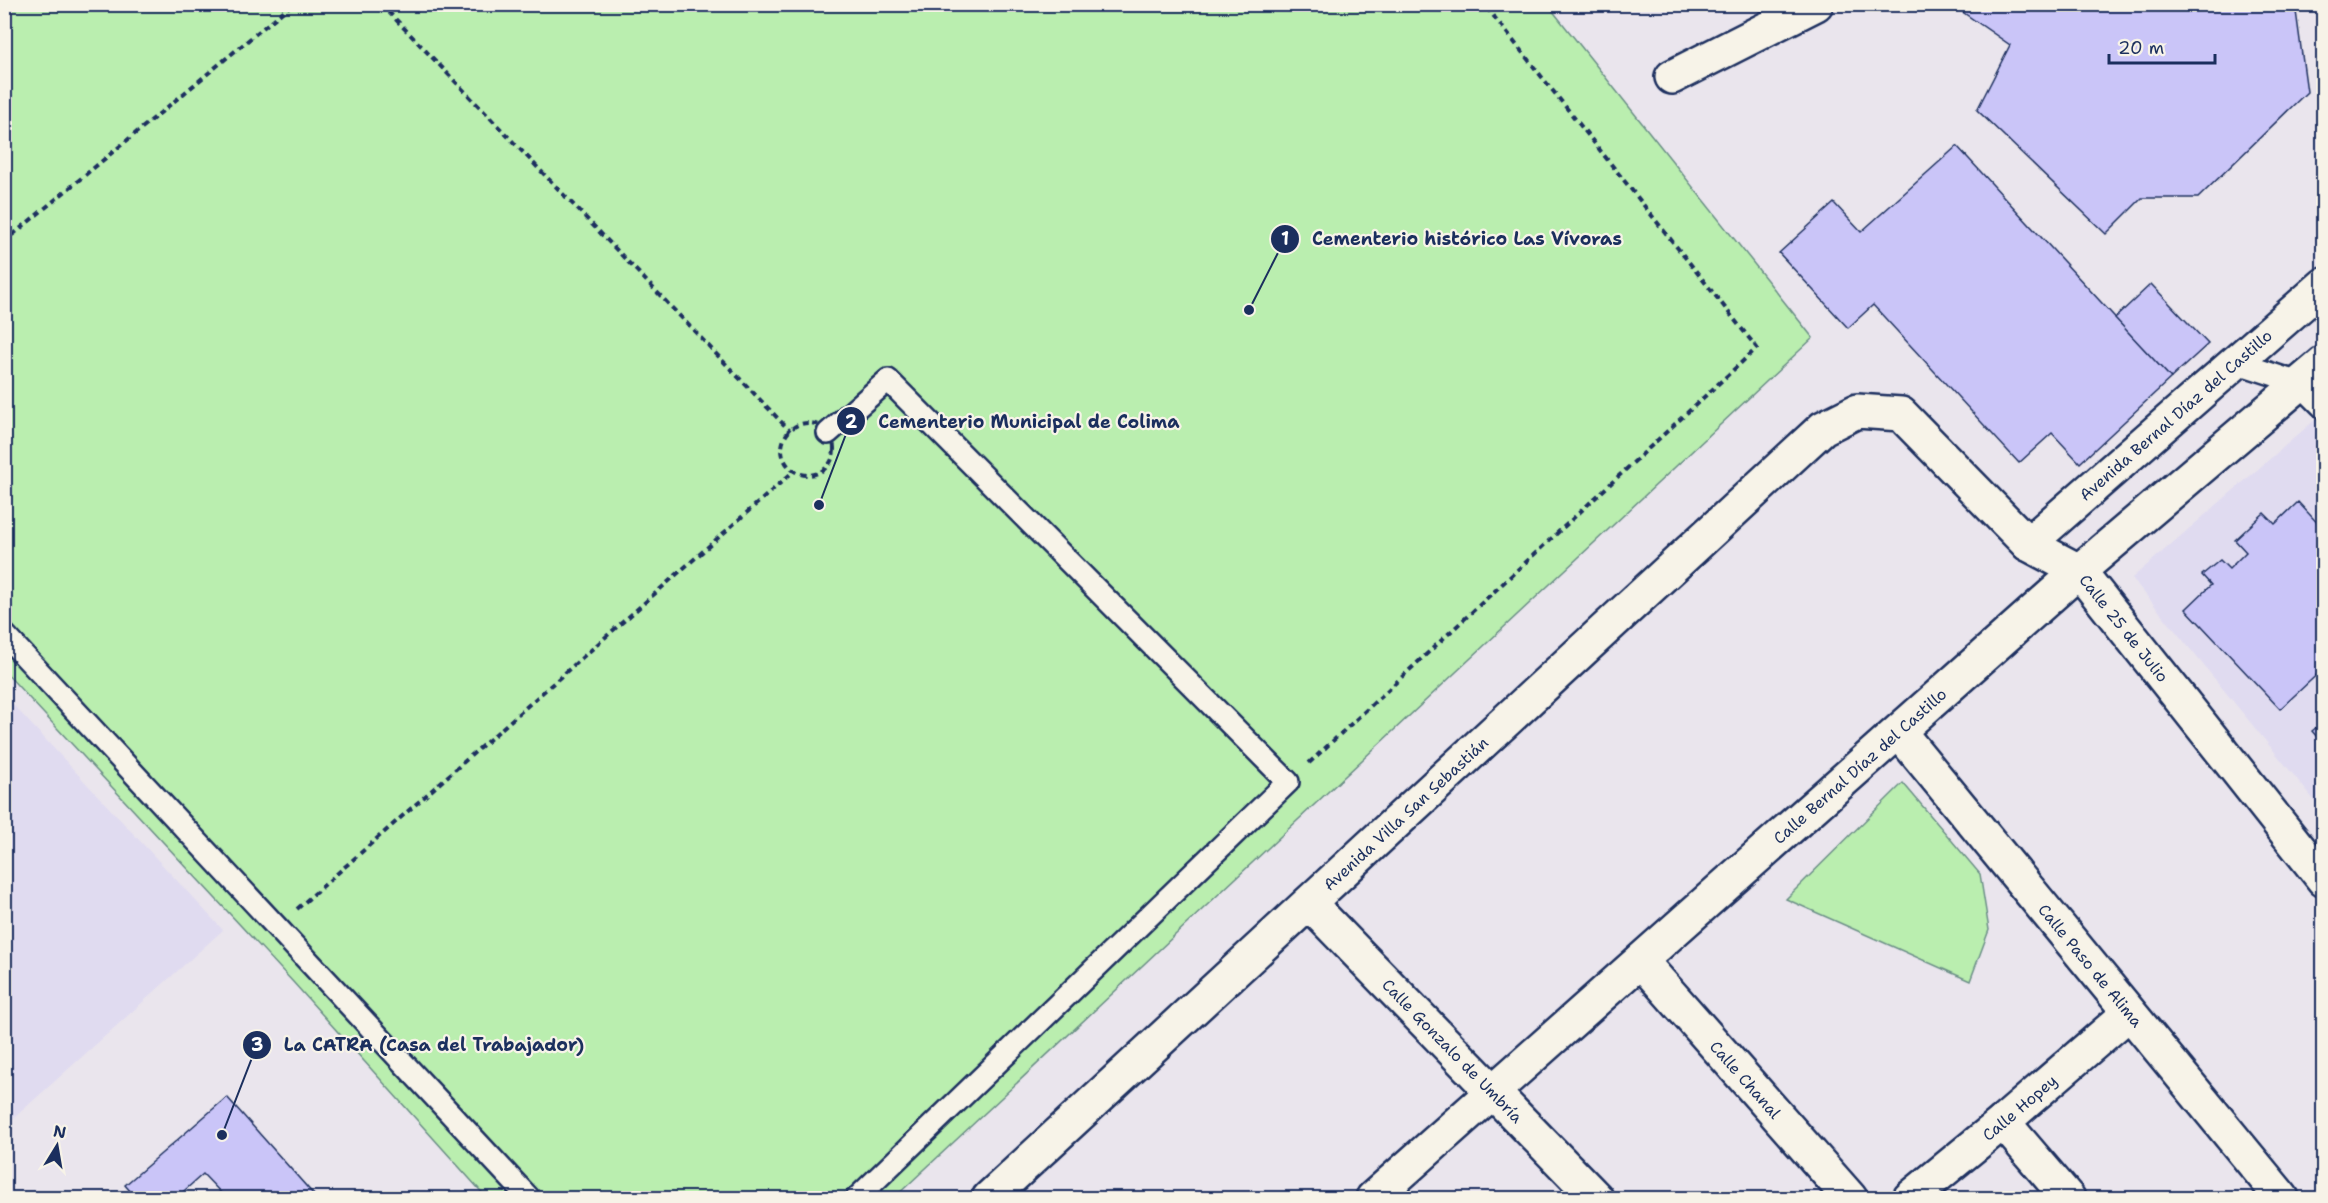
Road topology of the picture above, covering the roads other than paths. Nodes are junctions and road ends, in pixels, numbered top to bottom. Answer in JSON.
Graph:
{"nodes":[{"id":1,"x":1816,"y":4,"type":"edge"},
{"id":2,"x":1672,"y":77,"type":"dead end"},
{"id":3,"x":2324,"y":285,"type":"edge"},
{"id":4,"x":2235,"y":362,"type":"junction"},
{"id":5,"x":2311,"y":373,"type":"edge"},
{"id":6,"x":2324,"y":408,"type":"edge"},
{"id":7,"x":1823,"y":428,"type":"joint"},
{"id":8,"x":828,"y":433,"type":"dead end"},
{"id":9,"x":2028,"y":544,"type":"junction"},
{"id":10,"x":2079,"y":571,"type":"junction"},
{"id":11,"x":4,"y":634,"type":"edge"},
{"id":12,"x":1899,"y":732,"type":"junction"},
{"id":13,"x":2324,"y":880,"type":"edge"},
{"id":14,"x":1309,"y":903,"type":"junction"},
{"id":15,"x":1641,"y":961,"type":"junction"},
{"id":16,"x":2129,"y":1013,"type":"junction"},
{"id":17,"x":1492,"y":1092,"type":"junction"},
{"id":18,"x":2003,"y":1122,"type":"junction"},
{"id":19,"x":529,"y":1198,"type":"edge"},
{"id":20,"x":857,"y":1198,"type":"edge"},
{"id":21,"x":988,"y":1198,"type":"edge"},
{"id":22,"x":1373,"y":1198,"type":"edge"},
{"id":23,"x":1596,"y":1198,"type":"edge"},
{"id":24,"x":1850,"y":1198,"type":"edge"},
{"id":25,"x":1910,"y":1198,"type":"edge"},
{"id":26,"x":2068,"y":1198,"type":"edge"},
{"id":27,"x":2282,"y":1198,"type":"edge"}],
"edges":[{"from":1,"to":2,"type":"street"},
{"from":3,"to":4,"type":"street","name":"Avenida Bernal Díaz del Castillo"},
{"from":4,"to":5,"type":"lane"},
{"from":4,"to":9,"type":"street","name":"Avenida Bernal Díaz del Castillo"},
{"from":5,"to":6,"type":"lane"},
{"from":5,"to":10,"type":"street"},
{"from":7,"to":9,"type":"street","name":"Calle 25 de Julio"},
{"from":7,"to":14,"type":"street","name":"Avenida Villa San Sebastián"},
{"from":8,"to":20,"type":"lane"},
{"from":9,"to":10,"type":"street","name":"Calle 25 de Julio"},
{"from":10,"to":12,"type":"street","name":"Calle Bernal Díaz del Castillo"},
{"from":10,"to":13,"type":"street","name":"Calle 25 de Julio"},
{"from":11,"to":19,"type":"lane"},
{"from":12,"to":15,"type":"street","name":"Calle Bernal Díaz del Castillo"},
{"from":12,"to":16,"type":"street","name":"Calle Paso de Alima"},
{"from":14,"to":17,"type":"street","name":"Calle Gonzalo de Umbría"},
{"from":14,"to":21,"type":"street","name":"Avenida Villa San Sebastián"},
{"from":15,"to":17,"type":"street","name":"Calle Bernal Díaz del Castillo"},
{"from":15,"to":24,"type":"street","name":"Calle Chanal"},
{"from":16,"to":18,"type":"street","name":"Calle Hopey"},
{"from":16,"to":27,"type":"street","name":"Calle Paso de Alima"},
{"from":17,"to":22,"type":"street","name":"Calle Bernal Díaz del Castillo"},
{"from":17,"to":23,"type":"street","name":"Calle Gonzalo de Umbría"},
{"from":18,"to":25,"type":"street","name":"Calle Hopey"},
{"from":18,"to":26,"type":"street"}]}
